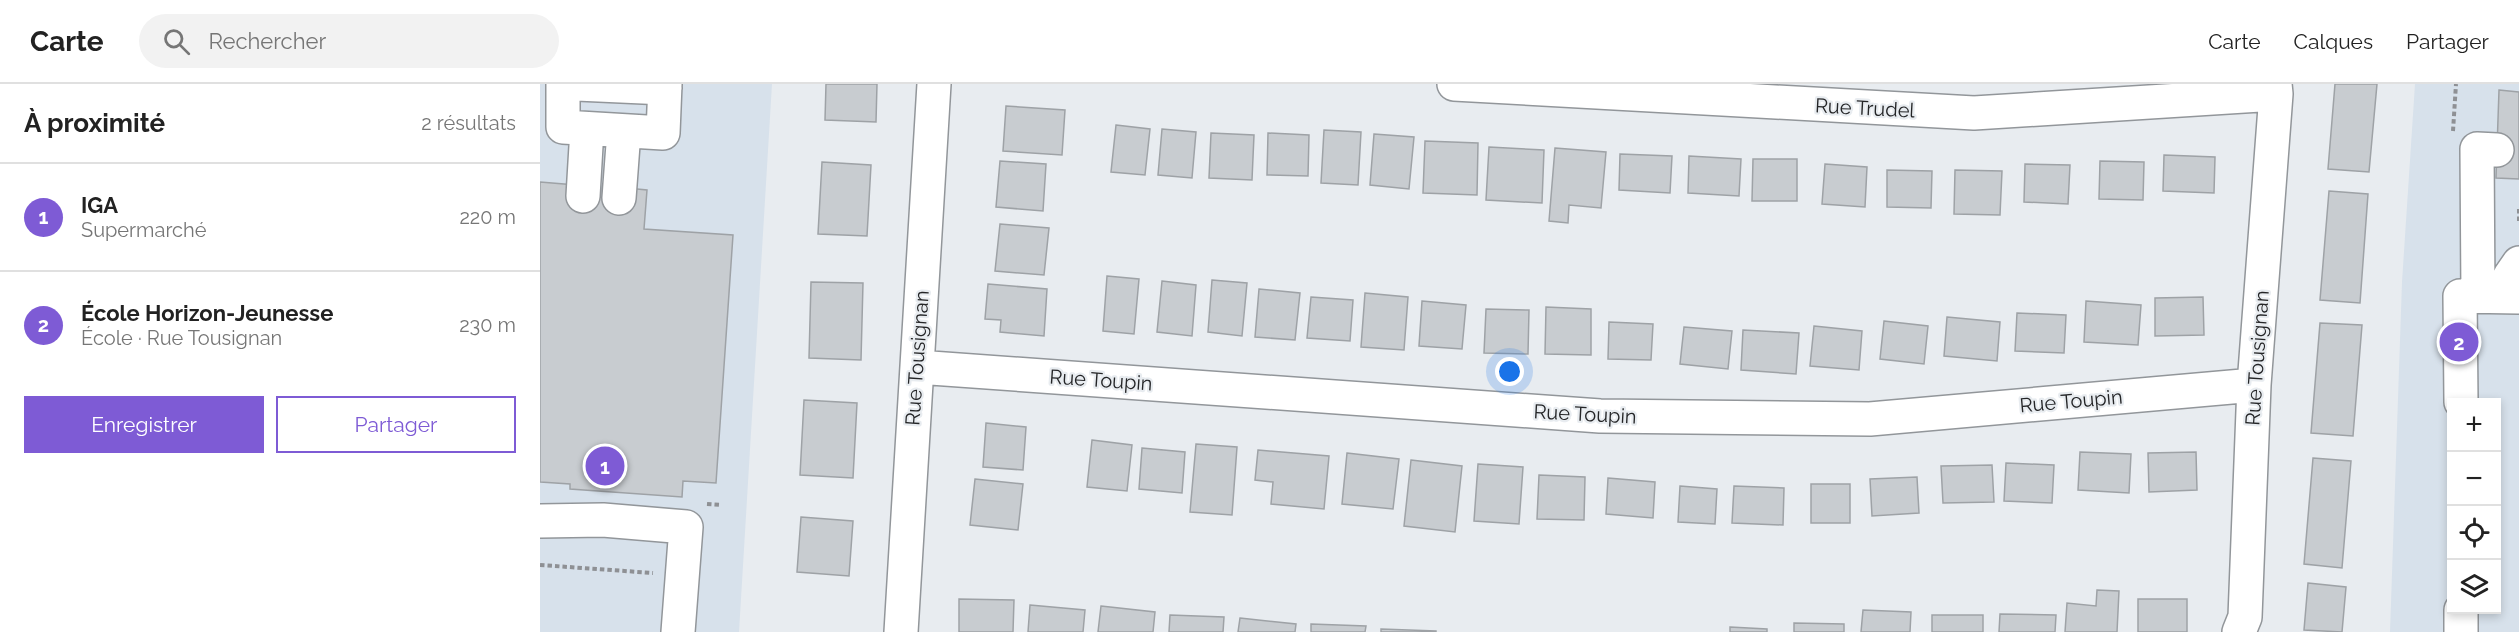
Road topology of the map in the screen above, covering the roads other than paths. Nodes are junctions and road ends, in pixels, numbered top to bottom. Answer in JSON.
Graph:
{"nodes":[{"id":1,"x":563,"y":84,"type":"edge"},
{"id":2,"x":594,"y":84,"type":"edge"},
{"id":3,"x":934,"y":84,"type":"edge"},
{"id":4,"x":1454,"y":84,"type":"edge"},
{"id":5,"x":665,"y":86,"type":"edge"},
{"id":6,"x":2275,"y":89,"type":"edge"},
{"id":7,"x":615,"y":130,"type":"junction"},
{"id":8,"x":2497,"y":150,"type":"dead end"},
{"id":9,"x":2519,"y":263,"type":"edge"},
{"id":10,"x":2501,"y":297,"type":"edge"},
{"id":11,"x":917,"y":367,"type":"junction"},
{"id":12,"x":2254,"y":385,"type":"junction"},
{"id":13,"x":2461,"y":398,"type":"edge"},
{"id":14,"x":540,"y":521,"type":"edge"},
{"id":15,"x":2461,"y":614,"type":"edge"},
{"id":16,"x":678,"y":632,"type":"edge"},
{"id":17,"x":901,"y":632,"type":"edge"},
{"id":18,"x":2239,"y":632,"type":"edge"},
{"id":19,"x":2461,"y":632,"type":"edge"}],
"edges":[{"from":1,"to":7,"type":"street"},
{"from":2,"to":5,"type":"street"},
{"from":3,"to":11,"type":"street","name":"Rue Tousignan"},
{"from":4,"to":6,"type":"street","name":"Rue Trudel"},
{"from":5,"to":7,"type":"street"},
{"from":6,"to":12,"type":"street","name":"Rue Tousignan"},
{"from":7,"to":7,"type":"street"},
{"from":8,"to":10,"type":"street"},
{"from":9,"to":10,"type":"street"},
{"from":10,"to":13,"type":"street"},
{"from":11,"to":12,"type":"street","name":"Rue Toupin"},
{"from":11,"to":17,"type":"street","name":"Rue Tousignan"},
{"from":12,"to":18,"type":"street","name":"Rue Tousignan"},
{"from":14,"to":16,"type":"street"},
{"from":15,"to":19,"type":"street"}]}
